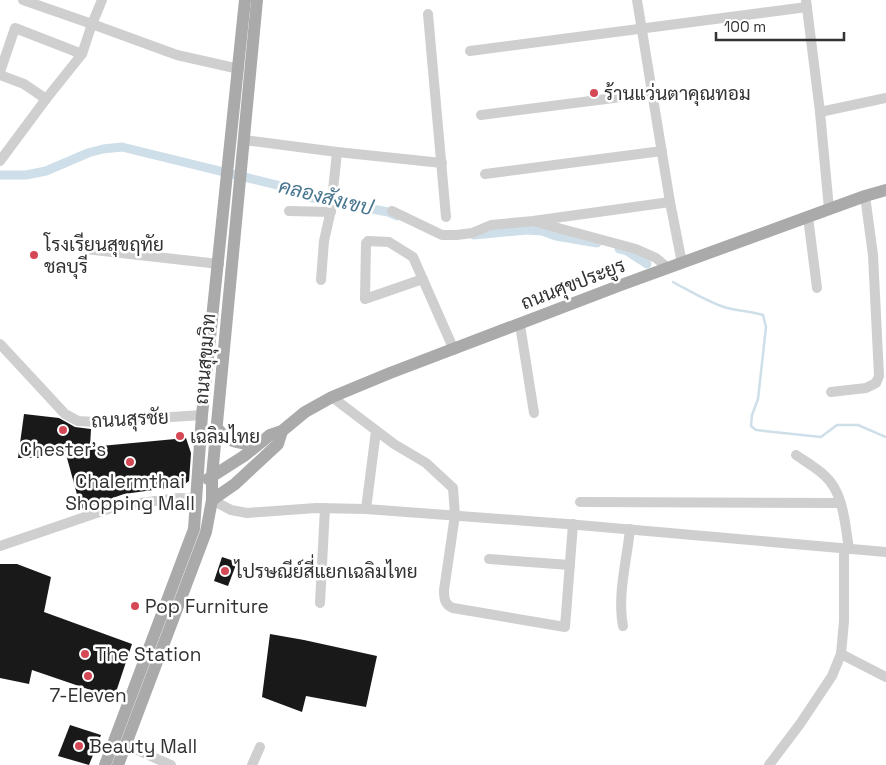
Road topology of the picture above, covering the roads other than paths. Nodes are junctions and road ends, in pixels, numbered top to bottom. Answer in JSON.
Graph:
{"nodes":[{"id":1,"x":23,"y":0,"type":"edge"},
{"id":2,"x":102,"y":0,"type":"edge"},
{"id":3,"x":245,"y":0,"type":"edge"},
{"id":4,"x":257,"y":0,"type":"edge"},
{"id":5,"x":637,"y":0,"type":"edge"},
{"id":6,"x":807,"y":4,"type":"edge"},
{"id":7,"x":428,"y":14,"type":"dead end"},
{"id":8,"x":92,"y":24,"type":"junction"},
{"id":9,"x":642,"y":28,"type":"junction"},
{"id":10,"x":470,"y":51,"type":"dead end"},
{"id":11,"x":82,"y":54,"type":"junction"},
{"id":12,"x":0,"y":73,"type":"edge"},
{"id":13,"x":244,"y":73,"type":"junction"},
{"id":14,"x":653,"y":93,"type":"junction"},
{"id":15,"x":886,"y":98,"type":"edge"},
{"id":16,"x":46,"y":99,"type":"junction"},
{"id":17,"x":820,"y":112,"type":"junction"},
{"id":18,"x":481,"y":115,"type":"dead end"},
{"id":19,"x":244,"y":140,"type":"junction"},
{"id":20,"x":662,"y":151,"type":"junction"},
{"id":21,"x":337,"y":152,"type":"junction"},
{"id":22,"x":0,"y":161,"type":"edge"},
{"id":23,"x":236,"y":162,"type":"junction"},
{"id":24,"x":442,"y":162,"type":"junction"},
{"id":25,"x":485,"y":174,"type":"dead end"},
{"id":26,"x":234,"y":180,"type":"junction"},
{"id":27,"x":886,"y":190,"type":"edge"},
{"id":28,"x":865,"y":196,"type":"junction"},
{"id":29,"x":670,"y":202,"type":"junction"},
{"id":30,"x":829,"y":209,"type":"junction"},
{"id":31,"x":289,"y":211,"type":"dead end"},
{"id":32,"x":331,"y":211,"type":"junction"},
{"id":33,"x":392,"y":211,"type":"dead end"},
{"id":34,"x":446,"y":217,"type":"dead end"},
{"id":35,"x":808,"y":217,"type":"junction"},
{"id":36,"x":533,"y":221,"type":"junction"},
{"id":37,"x":85,"y":249,"type":"dead end"},
{"id":38,"x":682,"y":263,"type":"junction"},
{"id":39,"x":219,"y":264,"type":"junction"},
{"id":40,"x":668,"y":268,"type":"junction"},
{"id":41,"x":423,"y":279,"type":"junction"},
{"id":42,"x":321,"y":280,"type":"dead end"},
{"id":43,"x":817,"y":288,"type":"dead end"},
{"id":44,"x":520,"y":325,"type":"junction"},
{"id":45,"x":0,"y":344,"type":"edge"},
{"id":46,"x":454,"y":350,"type":"junction"},
{"id":47,"x":831,"y":392,"type":"dead end"},
{"id":48,"x":332,"y":397,"type":"junction"},
{"id":49,"x":534,"y":413,"type":"dead end"},
{"id":50,"x":202,"y":415,"type":"junction"},
{"id":51,"x":217,"y":428,"type":"junction"},
{"id":52,"x":376,"y":430,"type":"junction"},
{"id":53,"x":282,"y":431,"type":"junction"},
{"id":54,"x":264,"y":440,"type":"junction"},
{"id":55,"x":796,"y":455,"type":"dead end"},
{"id":56,"x":212,"y":476,"type":"junction"},
{"id":57,"x":198,"y":486,"type":"junction"},
{"id":58,"x":197,"y":499,"type":"junction"},
{"id":59,"x":212,"y":500,"type":"junction"},
{"id":60,"x":580,"y":502,"type":"dead end"},
{"id":61,"x":840,"y":503,"type":"junction"},
{"id":62,"x":325,"y":508,"type":"junction"},
{"id":63,"x":366,"y":509,"type":"junction"},
{"id":64,"x":455,"y":515,"type":"junction"},
{"id":65,"x":573,"y":524,"type":"junction"},
{"id":66,"x":630,"y":529,"type":"junction"},
{"id":67,"x":0,"y":546,"type":"edge"},
{"id":68,"x":846,"y":549,"type":"junction"},
{"id":69,"x":886,"y":552,"type":"edge"},
{"id":70,"x":489,"y":559,"type":"dead end"},
{"id":71,"x":570,"y":565,"type":"junction"},
{"id":72,"x":320,"y":603,"type":"dead end"},
{"id":73,"x":623,"y":626,"type":"dead end"},
{"id":74,"x":840,"y":654,"type":"junction"},
{"id":75,"x":886,"y":677,"type":"edge"},
{"id":76,"x":126,"y":745,"type":"junction"},
{"id":77,"x":260,"y":747,"type":"dead end"},
{"id":78,"x":105,"y":765,"type":"edge"},
{"id":79,"x":118,"y":765,"type":"edge"},
{"id":80,"x":171,"y":765,"type":"edge"},
{"id":81,"x":252,"y":765,"type":"edge"},
{"id":82,"x":770,"y":765,"type":"edge"}],
"edges":[{"from":1,"to":8,"type":"street"},
{"from":2,"to":8,"type":"street"},
{"from":3,"to":13,"type":"main road","name":"ถนนสุขุมวิท"},
{"from":4,"to":13,"type":"main road","name":"ถนนสุขุมวิท"},
{"from":5,"to":9,"type":"street"},
{"from":6,"to":9,"type":"street"},
{"from":6,"to":17,"type":"street"},
{"from":7,"to":24,"type":"street"},
{"from":8,"to":11,"type":"street"},
{"from":8,"to":13,"type":"street"},
{"from":9,"to":10,"type":"street"},
{"from":9,"to":14,"type":"street"},
{"from":11,"to":12,"type":"street"},
{"from":11,"to":16,"type":"street"},
{"from":12,"to":16,"type":"street"},
{"from":13,"to":19,"type":"main road","name":"ถนนสุขุมวิท"},
{"from":13,"to":23,"type":"main road","name":"ถนนสุขุมวิท"},
{"from":14,"to":18,"type":"street"},
{"from":14,"to":20,"type":"street"},
{"from":15,"to":17,"type":"street"},
{"from":16,"to":22,"type":"street"},
{"from":17,"to":30,"type":"street"},
{"from":19,"to":21,"type":"street"},
{"from":19,"to":23,"type":"main road","name":"ถนนสุขุมวิท"},
{"from":20,"to":25,"type":"street"},
{"from":20,"to":29,"type":"street"},
{"from":21,"to":24,"type":"street"},
{"from":21,"to":32,"type":"street"},
{"from":23,"to":26,"type":"main road","name":"ถนนสุขุมวิท"},
{"from":24,"to":34,"type":"street"},
{"from":26,"to":39,"type":"main road","name":"ถนนสุขุมวิท"},
{"from":26,"to":51,"type":"main road","name":"ถนนสุขุมวิท"},
{"from":27,"to":28,"type":"main road","name":"ถนนศุขประยูร"},
{"from":28,"to":30,"type":"main road","name":"ถนนศุขประยูร"},
{"from":28,"to":47,"type":"street"},
{"from":29,"to":36,"type":"street"},
{"from":29,"to":38,"type":"street"},
{"from":30,"to":35,"type":"main road","name":"ถนนศุขประยูร"},
{"from":31,"to":32,"type":"street"},
{"from":32,"to":42,"type":"street"},
{"from":33,"to":36,"type":"street"},
{"from":35,"to":38,"type":"main road","name":"ถนนศุขประยูร"},
{"from":35,"to":43,"type":"street"},
{"from":36,"to":40,"type":"street"},
{"from":37,"to":39,"type":"street"},
{"from":38,"to":40,"type":"main road","name":"ถนนศุขประยูร"},
{"from":39,"to":50,"type":"main road","name":"ถนนสุขุมวิท"},
{"from":40,"to":44,"type":"main road","name":"ถนนศุขประยูร"},
{"from":41,"to":41,"type":"street"},
{"from":41,"to":46,"type":"street"},
{"from":44,"to":46,"type":"main road","name":"ถนนศุขประยูร"},
{"from":44,"to":49,"type":"street"},
{"from":45,"to":50,"type":"street","name":"ถนนสุรชัย"},
{"from":46,"to":48,"type":"main road","name":"ถนนศุขประยูร"},
{"from":48,"to":52,"type":"street"},
{"from":48,"to":53,"type":"main road","name":"ถนนศุขประยูร"},
{"from":50,"to":57,"type":"main road","name":"ถนนสุขุมวิท"},
{"from":51,"to":54,"type":"main road"},
{"from":51,"to":56,"type":"main road","name":"ถนนสุขุมวิท"},
{"from":52,"to":63,"type":"street"},
{"from":52,"to":64,"type":"street"},
{"from":53,"to":54,"type":"main road","name":"ถนนศุขประยูร"},
{"from":53,"to":59,"type":"main road","name":"ถนนศุขประยูร"},
{"from":54,"to":56,"type":"main road","name":"ถนนศุขประยูร"},
{"from":55,"to":61,"type":"street"},
{"from":56,"to":57,"type":"main road","name":"ถนนศุขประยูร"},
{"from":56,"to":59,"type":"main road","name":"ถนนสุขุมวิท"},
{"from":57,"to":58,"type":"main road","name":"ถนนสุขุมวิท"},
{"from":58,"to":59,"type":"main road"},
{"from":58,"to":67,"type":"street"},
{"from":58,"to":78,"type":"main road","name":"ถนนสุขุมวิท"},
{"from":59,"to":62,"type":"street"},
{"from":59,"to":76,"type":"main road","name":"ถนนสุขุมวิท"},
{"from":60,"to":61,"type":"street"},
{"from":61,"to":68,"type":"street"},
{"from":62,"to":63,"type":"street"},
{"from":62,"to":72,"type":"street"},
{"from":63,"to":64,"type":"street"},
{"from":64,"to":65,"type":"street"},
{"from":64,"to":71,"type":"street"},
{"from":65,"to":66,"type":"street"},
{"from":65,"to":71,"type":"street"},
{"from":66,"to":68,"type":"street"},
{"from":66,"to":73,"type":"street"},
{"from":68,"to":69,"type":"street"},
{"from":68,"to":74,"type":"street"},
{"from":70,"to":71,"type":"street"},
{"from":74,"to":75,"type":"street"},
{"from":74,"to":82,"type":"street"},
{"from":76,"to":79,"type":"main road","name":"ถนนสุขุมวิท"},
{"from":76,"to":80,"type":"street"},
{"from":77,"to":81,"type":"street"}]}
